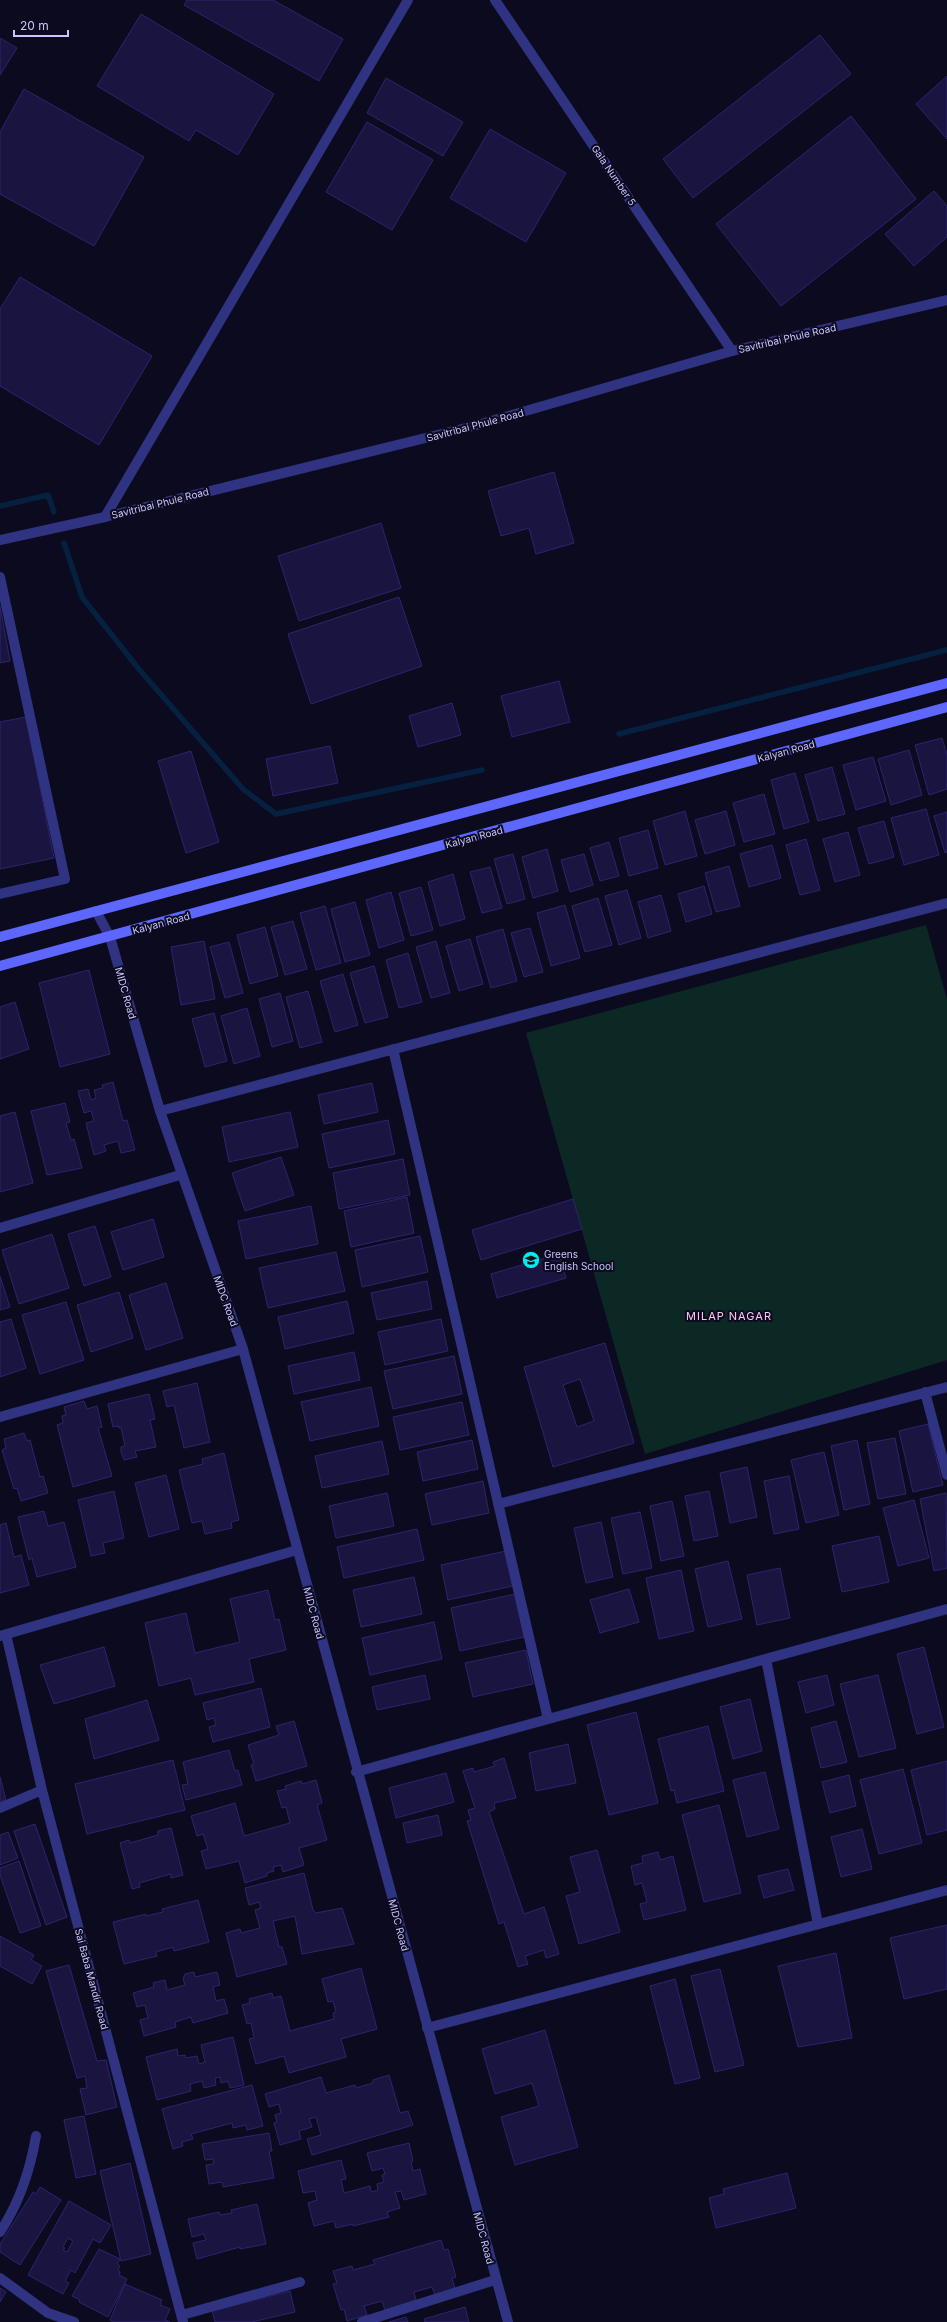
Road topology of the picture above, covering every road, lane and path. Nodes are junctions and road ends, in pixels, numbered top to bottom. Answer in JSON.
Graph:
{"nodes":[{"id":1,"x":408,"y":0,"type":"edge"},
{"id":2,"x":495,"y":0,"type":"edge"},
{"id":3,"x":947,"y":300,"type":"edge"},
{"id":4,"x":732,"y":351,"type":"junction"},
{"id":5,"x":105,"y":517,"type":"junction"},
{"id":6,"x":0,"y":540,"type":"edge"},
{"id":7,"x":0,"y":577,"type":"edge"},
{"id":8,"x":947,"y":683,"type":"edge"},
{"id":9,"x":947,"y":707,"type":"edge"},
{"id":10,"x":0,"y":894,"type":"edge"},
{"id":11,"x":947,"y":903,"type":"edge"},
{"id":12,"x":96,"y":911,"type":"junction"},
{"id":13,"x":0,"y":937,"type":"edge"},
{"id":14,"x":110,"y":937,"type":"junction"},
{"id":15,"x":0,"y":966,"type":"edge"},
{"id":16,"x":393,"y":1049,"type":"junction"},
{"id":17,"x":160,"y":1111,"type":"junction"},
{"id":18,"x":180,"y":1175,"type":"junction"},
{"id":19,"x":0,"y":1228,"type":"edge"},
{"id":20,"x":243,"y":1349,"type":"junction"},
{"id":21,"x":947,"y":1387,"type":"edge"},
{"id":22,"x":925,"y":1392,"type":"junction"},
{"id":23,"x":0,"y":1417,"type":"edge"},
{"id":24,"x":947,"y":1475,"type":"edge"},
{"id":25,"x":498,"y":1504,"type":"junction"},
{"id":26,"x":297,"y":1550,"type":"junction"},
{"id":27,"x":947,"y":1609,"type":"edge"},
{"id":28,"x":3,"y":1635,"type":"edge"},
{"id":29,"x":766,"y":1659,"type":"junction"},
{"id":30,"x":548,"y":1719,"type":"junction"},
{"id":31,"x":356,"y":1772,"type":"junction"},
{"id":32,"x":42,"y":1790,"type":"junction"},
{"id":33,"x":0,"y":1808,"type":"edge"},
{"id":34,"x":947,"y":1890,"type":"edge"},
{"id":35,"x":818,"y":1924,"type":"junction"},
{"id":36,"x":427,"y":2028,"type":"junction"},
{"id":37,"x":36,"y":2136,"type":"dead end"},
{"id":38,"x":0,"y":2232,"type":"edge"},
{"id":39,"x":0,"y":2278,"type":"edge"},
{"id":40,"x":495,"y":2280,"type":"junction"},
{"id":41,"x":300,"y":2282,"type":"dead end"},
{"id":42,"x":182,"y":2318,"type":"edge"},
{"id":43,"x":74,"y":2322,"type":"edge"},
{"id":44,"x":362,"y":2322,"type":"edge"},
{"id":45,"x":508,"y":2322,"type":"edge"}],
"edges":[{"from":1,"to":5,"type":"street"},
{"from":2,"to":4,"type":"street","name":"Gala Number 5"},
{"from":3,"to":4,"type":"street","name":"Savitribai Phule Road"},
{"from":4,"to":5,"type":"street","name":"Savitribai Phule Road"},
{"from":5,"to":6,"type":"street","name":"Savitribai Phule Road"},
{"from":7,"to":10,"type":"street"},
{"from":8,"to":12,"type":"main road"},
{"from":9,"to":14,"type":"main road","name":"Kalyan Road"},
{"from":11,"to":16,"type":"street"},
{"from":12,"to":13,"type":"main road"},
{"from":12,"to":14,"type":"street","name":"MIDC Road"},
{"from":14,"to":15,"type":"main road","name":"Kalyan Road"},
{"from":14,"to":17,"type":"street","name":"MIDC Road"},
{"from":16,"to":17,"type":"street"},
{"from":16,"to":25,"type":"street"},
{"from":17,"to":18,"type":"street","name":"MIDC Road"},
{"from":18,"to":19,"type":"street"},
{"from":18,"to":20,"type":"street","name":"MIDC Road"},
{"from":20,"to":23,"type":"street"},
{"from":20,"to":26,"type":"street","name":"MIDC Road"},
{"from":21,"to":22,"type":"street"},
{"from":22,"to":24,"type":"street"},
{"from":22,"to":25,"type":"street"},
{"from":25,"to":30,"type":"street"},
{"from":26,"to":28,"type":"street"},
{"from":26,"to":31,"type":"street","name":"MIDC Road"},
{"from":27,"to":29,"type":"street"},
{"from":28,"to":32,"type":"street","name":"Sai Baba Mandir Road"},
{"from":29,"to":30,"type":"street"},
{"from":29,"to":35,"type":"street"},
{"from":30,"to":31,"type":"street"},
{"from":31,"to":36,"type":"street","name":"MIDC Road"},
{"from":32,"to":33,"type":"street"},
{"from":32,"to":42,"type":"street","name":"Sai Baba Mandir Road"},
{"from":34,"to":35,"type":"street"},
{"from":35,"to":36,"type":"street"},
{"from":36,"to":40,"type":"street","name":"MIDC Road"},
{"from":37,"to":38,"type":"street"},
{"from":39,"to":43,"type":"street"},
{"from":40,"to":44,"type":"street"},
{"from":40,"to":45,"type":"street","name":"MIDC Road"},
{"from":41,"to":42,"type":"street"}]}
